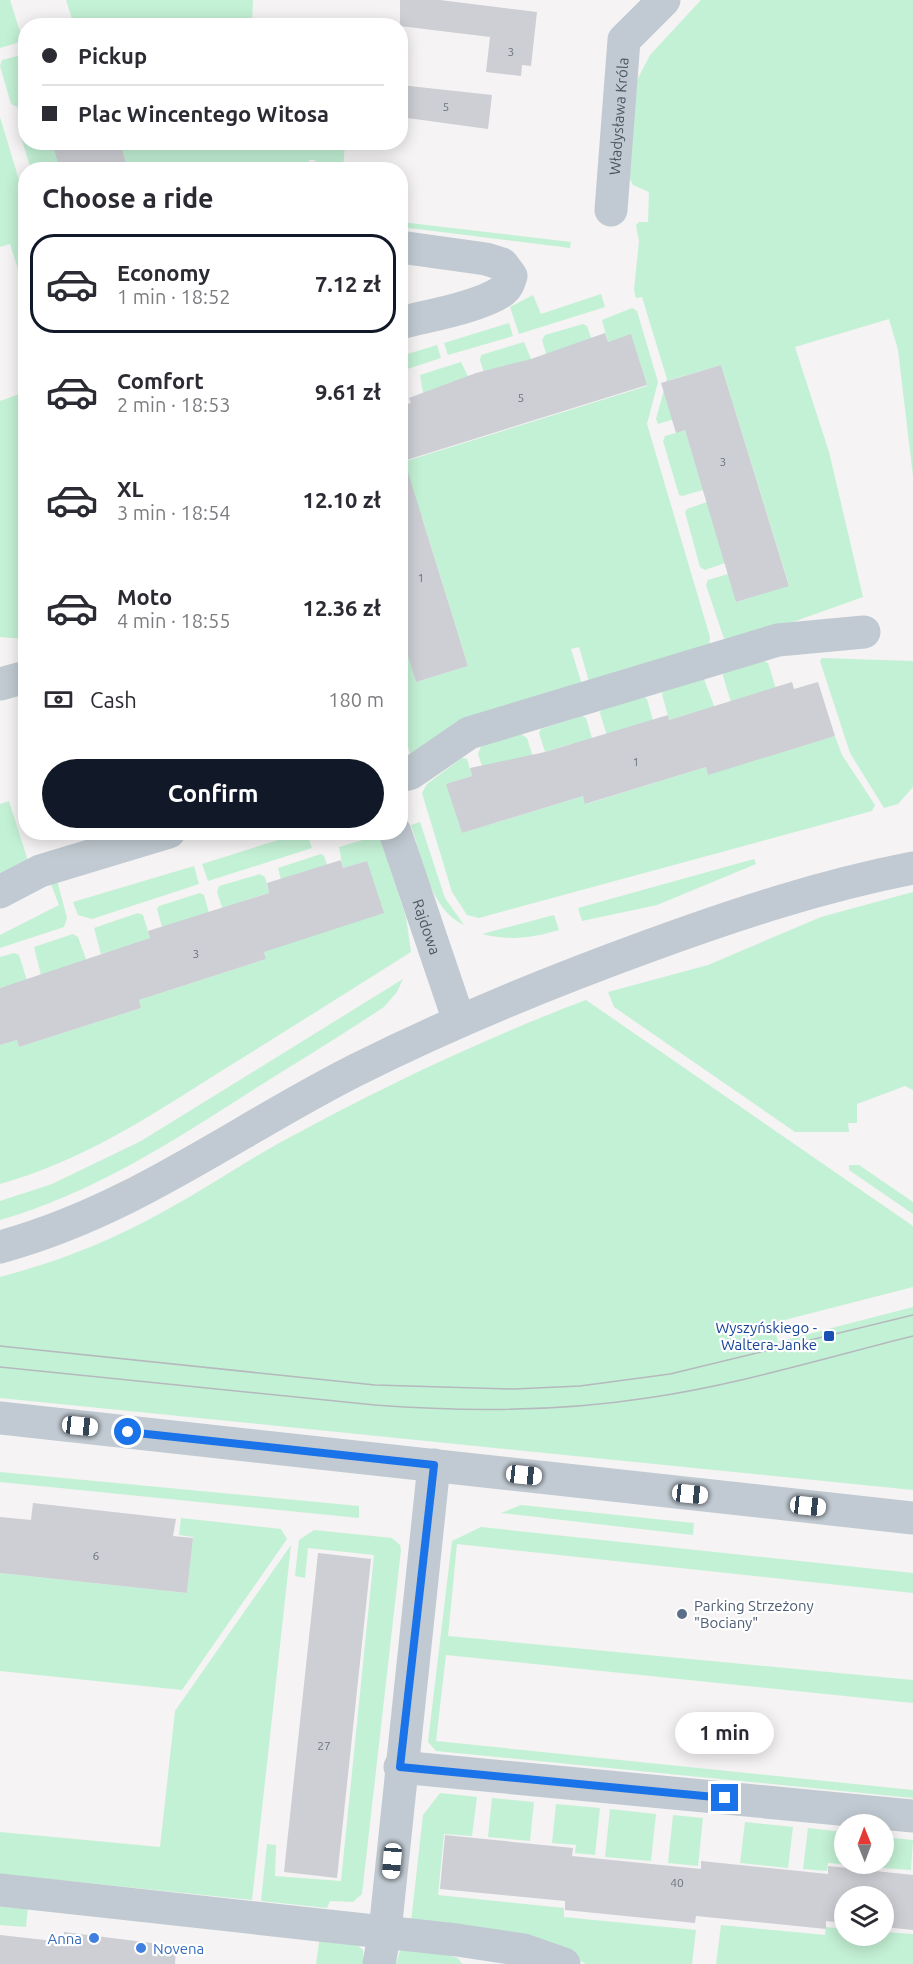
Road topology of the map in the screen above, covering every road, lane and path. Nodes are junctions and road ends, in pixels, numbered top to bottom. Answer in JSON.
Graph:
{"nodes":[{"id":1,"x":664,"y":0,"type":"edge"},
{"id":2,"x":611,"y":210,"type":"dead end"},
{"id":3,"x":408,"y":248,"type":"edge"},
{"id":4,"x":408,"y":321,"type":"edge"},
{"id":5,"x":864,"y":632,"type":"dead end"},
{"id":6,"x":18,"y":679,"type":"edge"},
{"id":7,"x":0,"y":684,"type":"edge"},
{"id":8,"x":408,"y":774,"type":"edge"},
{"id":9,"x":143,"y":840,"type":"edge"},
{"id":10,"x":398,"y":840,"type":"edge"},
{"id":11,"x":913,"y":851,"type":"edge"},
{"id":12,"x":913,"y":868,"type":"edge"},
{"id":13,"x":864,"y":878,"type":"junction"},
{"id":14,"x":0,"y":892,"type":"edge"},
{"id":15,"x":459,"y":1021,"type":"junction"},
{"id":16,"x":0,"y":1247,"type":"edge"},
{"id":17,"x":4,"y":1420,"type":"edge"},
{"id":18,"x":434,"y":1465,"type":"junction"},
{"id":19,"x":913,"y":1518,"type":"edge"},
{"id":20,"x":400,"y":1767,"type":"junction"},
{"id":21,"x":913,"y":1816,"type":"edge"},
{"id":22,"x":0,"y":1890,"type":"edge"},
{"id":23,"x":385,"y":1931,"type":"junction"},
{"id":24,"x":379,"y":1964,"type":"edge"},
{"id":25,"x":564,"y":1964,"type":"edge"}],
"edges":[{"from":1,"to":2,"type":"street","name":"Władysława Króla"},
{"from":3,"to":4,"type":"street"},
{"from":5,"to":8,"type":"street"},
{"from":6,"to":7,"type":"street"},
{"from":9,"to":14,"type":"street"},
{"from":10,"to":15,"type":"street","name":"Rajdowa"},
{"from":11,"to":13,"type":"street"},
{"from":12,"to":13,"type":"street"},
{"from":13,"to":15,"type":"street"},
{"from":15,"to":16,"type":"street"},
{"from":17,"to":18,"type":"street"},
{"from":18,"to":19,"type":"street"},
{"from":18,"to":20,"type":"street"},
{"from":20,"to":21,"type":"street"},
{"from":20,"to":23,"type":"street"},
{"from":22,"to":23,"type":"street"},
{"from":23,"to":24,"type":"street"},
{"from":23,"to":25,"type":"street"}]}
